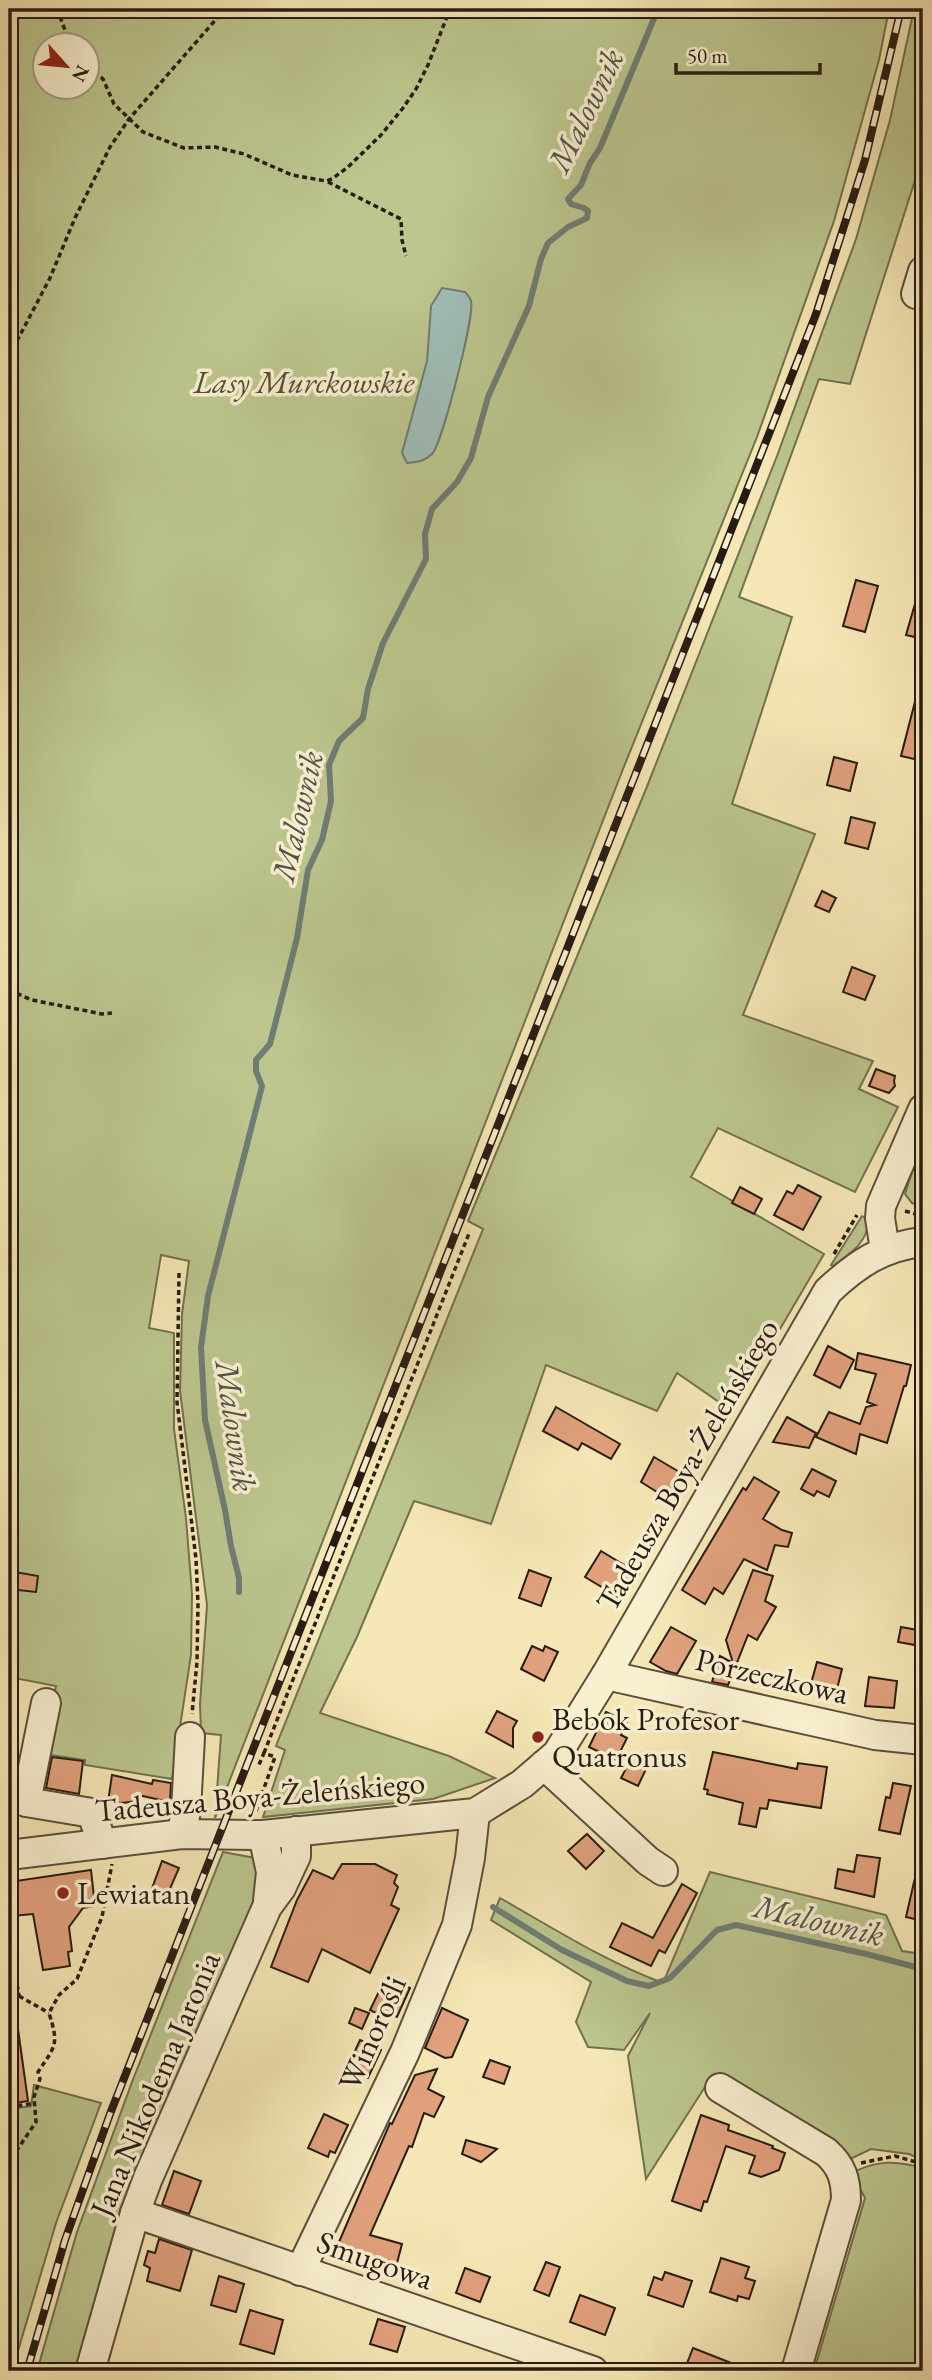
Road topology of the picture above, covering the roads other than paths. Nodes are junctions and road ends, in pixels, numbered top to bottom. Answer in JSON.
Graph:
{"nodes":[{"id":1,"x":923,"y":1109,"type":"edge"},
{"id":2,"x":923,"y":1242,"type":"edge"},
{"id":3,"x":885,"y":1250,"type":"junction"},
{"id":4,"x":606,"y":1675,"type":"junction"},
{"id":5,"x":46,"y":1703,"type":"dead end"},
{"id":6,"x":190,"y":1737,"type":"road end"},
{"id":7,"x":923,"y":1741,"type":"edge"},
{"id":8,"x":544,"y":1765,"type":"junction"},
{"id":9,"x":475,"y":1813,"type":"junction"},
{"id":10,"x":259,"y":1828,"type":"junction"},
{"id":11,"x":296,"y":1831,"type":"junction"},
{"id":12,"x":182,"y":1834,"type":"junction"},
{"id":13,"x":102,"y":1844,"type":"junction"},
{"id":14,"x":9,"y":1855,"type":"edge"},
{"id":15,"x":663,"y":1871,"type":"dead end"},
{"id":16,"x":267,"y":1907,"type":"junction"},
{"id":17,"x":720,"y":2088,"type":"dead end"},
{"id":18,"x":135,"y":2213,"type":"junction"},
{"id":19,"x":300,"y":2271,"type":"junction"},
{"id":20,"x":90,"y":2371,"type":"edge"},
{"id":21,"x":593,"y":2371,"type":"edge"},
{"id":22,"x":796,"y":2371,"type":"edge"}],
"edges":[{"from":1,"to":3,"type":"street"},
{"from":2,"to":3,"type":"street","name":"Tadeusza Boya-Żeleńskiego"},
{"from":3,"to":4,"type":"street","name":"Tadeusza Boya-Żeleńskiego"},
{"from":4,"to":7,"type":"street","name":"Porzeczkowa"},
{"from":4,"to":8,"type":"street","name":"Tadeusza Boya-Żeleńskiego"},
{"from":5,"to":13,"type":"street"},
{"from":6,"to":12,"type":"street"},
{"from":8,"to":9,"type":"street","name":"Tadeusza Boya-Żeleńskiego"},
{"from":8,"to":15,"type":"street"},
{"from":9,"to":11,"type":"street","name":"Tadeusza Boya-Żeleńskiego"},
{"from":9,"to":19,"type":"street","name":"Winorośli"},
{"from":10,"to":11,"type":"street","name":"Tadeusza Boya-Żeleńskiego"},
{"from":10,"to":12,"type":"street","name":"Tadeusza Boya-Żeleńskiego"},
{"from":10,"to":16,"type":"street","name":"Jana Nikodema Jaronia"},
{"from":11,"to":16,"type":"street","name":"Jana Nikodema Jaronia"},
{"from":12,"to":13,"type":"street","name":"Tadeusza Boya-Żeleńskiego"},
{"from":13,"to":14,"type":"street","name":"Tadeusza Boya-Żeleńskiego"},
{"from":16,"to":18,"type":"street","name":"Jana Nikodema Jaronia"},
{"from":17,"to":22,"type":"street"},
{"from":18,"to":19,"type":"street","name":"Smugowa"},
{"from":18,"to":20,"type":"street","name":"Jana Nikodema Jaronia"},
{"from":19,"to":21,"type":"street","name":"Smugowa"}]}
